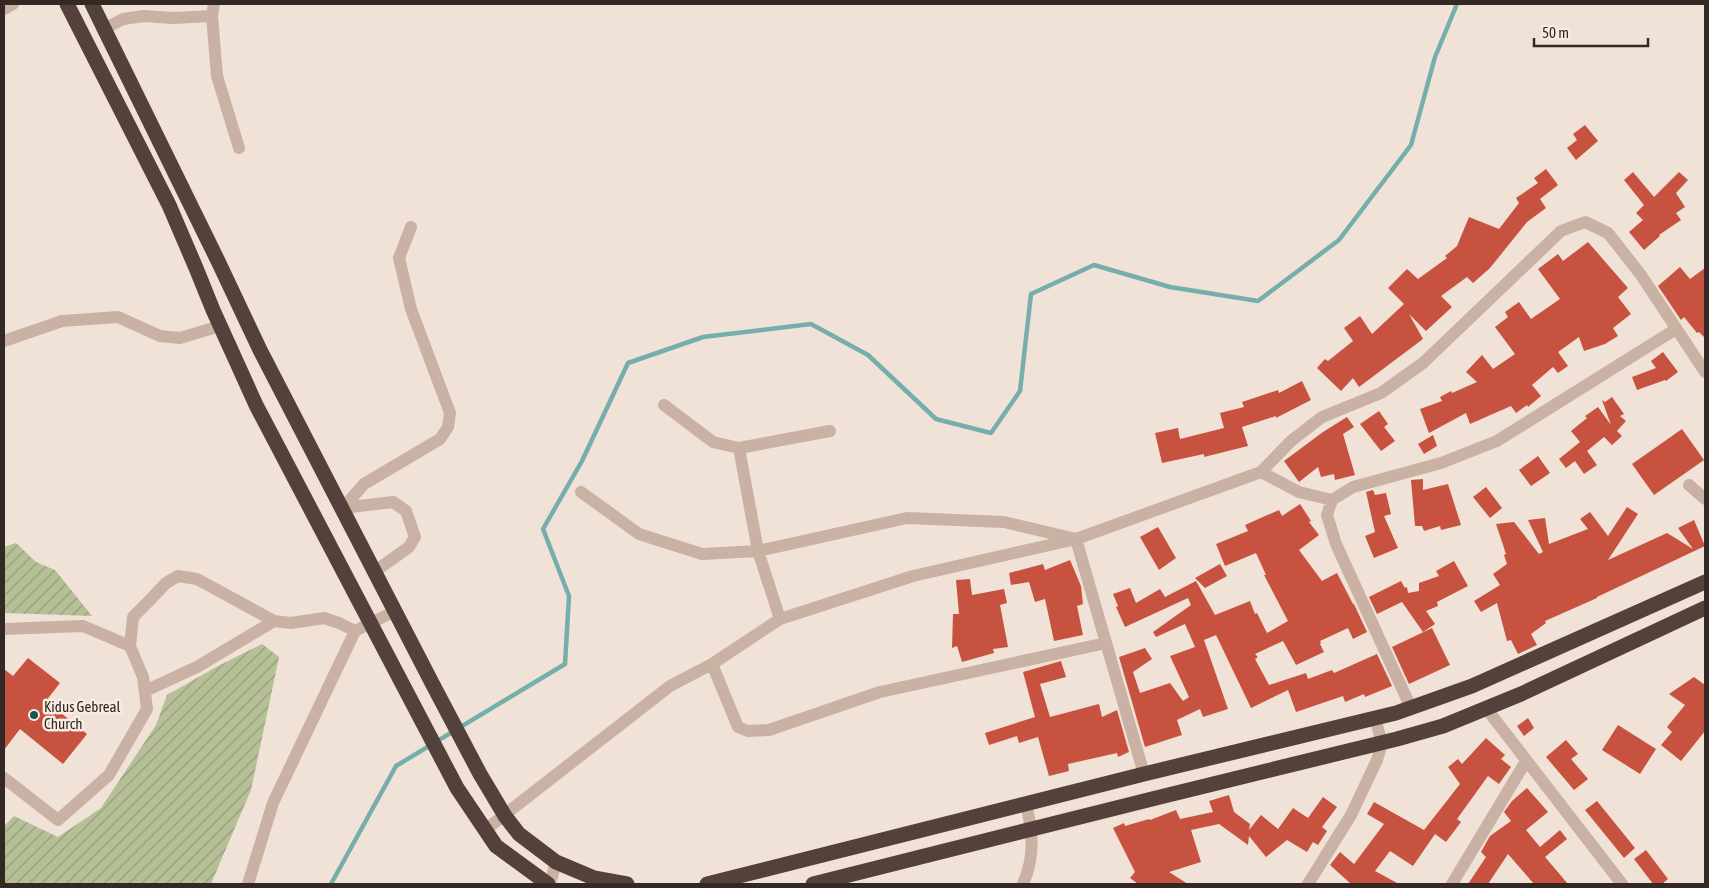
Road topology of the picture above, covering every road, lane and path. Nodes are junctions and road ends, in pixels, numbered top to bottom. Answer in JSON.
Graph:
{"nodes":[{"id":1,"x":13,"y":4,"type":"edge"},
{"id":2,"x":66,"y":4,"type":"edge"},
{"id":3,"x":92,"y":4,"type":"edge"},
{"id":4,"x":4,"y":9,"type":"edge"},
{"id":5,"x":213,"y":10,"type":"edge"},
{"id":6,"x":104,"y":29,"type":"junction"},
{"id":7,"x":239,"y":148,"type":"dead end"},
{"id":8,"x":411,"y":227,"type":"dead end"},
{"id":9,"x":220,"y":326,"type":"junction"},
{"id":10,"x":1676,"y":329,"type":"junction"},
{"id":11,"x":4,"y":341,"type":"edge"},
{"id":12,"x":1705,"y":372,"type":"edge"},
{"id":13,"x":664,"y":405,"type":"dead end"},
{"id":14,"x":830,"y":432,"type":"dead end"},
{"id":15,"x":739,"y":448,"type":"junction"},
{"id":16,"x":1261,"y":472,"type":"junction"},
{"id":17,"x":1689,"y":485,"type":"dead end"},
{"id":18,"x":582,"y":492,"type":"dead end"},
{"id":19,"x":1705,"y":499,"type":"edge"},
{"id":20,"x":1332,"y":500,"type":"junction"},
{"id":21,"x":343,"y":508,"type":"junction"},
{"id":22,"x":1076,"y":539,"type":"junction"},
{"id":23,"x":758,"y":551,"type":"junction"},
{"id":24,"x":374,"y":572,"type":"junction"},
{"id":25,"x":1705,"y":582,"type":"edge"},
{"id":26,"x":1685,"y":591,"type":"junction"},
{"id":27,"x":395,"y":611,"type":"junction"},
{"id":28,"x":1699,"y":611,"type":"edge"},
{"id":29,"x":780,"y":619,"type":"junction"},
{"id":30,"x":274,"y":621,"type":"junction"},
{"id":31,"x":370,"y":622,"type":"junction"},
{"id":32,"x":4,"y":630,"type":"edge"},
{"id":33,"x":355,"y":631,"type":"junction"},
{"id":34,"x":1106,"y":643,"type":"junction"},
{"id":35,"x":130,"y":646,"type":"junction"},
{"id":36,"x":712,"y":664,"type":"junction"},
{"id":37,"x":144,"y":691,"type":"junction"},
{"id":38,"x":1411,"y":708,"type":"junction"},
{"id":39,"x":1486,"y":708,"type":"junction"},
{"id":40,"x":1375,"y":718,"type":"junction"},
{"id":41,"x":1382,"y":743,"type":"junction"},
{"id":42,"x":1526,"y":761,"type":"junction"},
{"id":43,"x":1144,"y":774,"type":"junction"},
{"id":44,"x":4,"y":778,"type":"edge"},
{"id":45,"x":1026,"y":804,"type":"junction"},
{"id":46,"x":506,"y":816,"type":"junction"},
{"id":47,"x":1032,"y":829,"type":"junction"},
{"id":48,"x":485,"y":830,"type":"junction"},
{"id":49,"x":556,"y":862,"type":"junction"},
{"id":50,"x":248,"y":884,"type":"edge"},
{"id":51,"x":549,"y":884,"type":"edge"},
{"id":52,"x":627,"y":884,"type":"edge"},
{"id":53,"x":707,"y":884,"type":"edge"},
{"id":54,"x":813,"y":884,"type":"edge"},
{"id":55,"x":1023,"y":884,"type":"edge"},
{"id":56,"x":1308,"y":884,"type":"edge"},
{"id":57,"x":1452,"y":884,"type":"edge"},
{"id":58,"x":1622,"y":884,"type":"edge"}],
"edges":[{"from":1,"to":4,"type":"street"},
{"from":2,"to":9,"type":"highway"},
{"from":3,"to":6,"type":"highway"},
{"from":5,"to":6,"type":"street"},
{"from":5,"to":7,"type":"street"},
{"from":6,"to":21,"type":"highway"},
{"from":8,"to":21,"type":"street"},
{"from":9,"to":11,"type":"street"},
{"from":9,"to":31,"type":"highway"},
{"from":10,"to":12,"type":"street"},
{"from":10,"to":16,"type":"street"},
{"from":10,"to":20,"type":"street"},
{"from":13,"to":15,"type":"street"},
{"from":14,"to":15,"type":"street"},
{"from":15,"to":23,"type":"street"},
{"from":16,"to":20,"type":"street"},
{"from":16,"to":22,"type":"street"},
{"from":17,"to":19,"type":"street"},
{"from":18,"to":23,"type":"street"},
{"from":20,"to":38,"type":"street"},
{"from":21,"to":24,"type":"highway"},
{"from":21,"to":24,"type":"street"},
{"from":22,"to":23,"type":"street"},
{"from":22,"to":29,"type":"street"},
{"from":22,"to":34,"type":"street"},
{"from":23,"to":29,"type":"street"},
{"from":24,"to":27,"type":"highway"},
{"from":25,"to":26,"type":"highway"},
{"from":26,"to":28,"type":"highway"},
{"from":26,"to":38,"type":"highway"},
{"from":27,"to":31,"type":"street"},
{"from":27,"to":46,"type":"highway"},
{"from":28,"to":39,"type":"highway"},
{"from":29,"to":36,"type":"street"},
{"from":30,"to":33,"type":"street"},
{"from":30,"to":35,"type":"street"},
{"from":30,"to":37,"type":"street"},
{"from":31,"to":33,"type":"street"},
{"from":31,"to":48,"type":"highway"},
{"from":32,"to":35,"type":"street"},
{"from":33,"to":50,"type":"street"},
{"from":34,"to":36,"type":"street"},
{"from":34,"to":43,"type":"street"},
{"from":35,"to":37,"type":"street"},
{"from":36,"to":46,"type":"street"},
{"from":37,"to":44,"type":"street"},
{"from":38,"to":40,"type":"highway"},
{"from":39,"to":41,"type":"highway"},
{"from":39,"to":42,"type":"street"},
{"from":40,"to":41,"type":"street"},
{"from":40,"to":43,"type":"highway"},
{"from":41,"to":47,"type":"highway"},
{"from":41,"to":56,"type":"street"},
{"from":42,"to":57,"type":"street"},
{"from":42,"to":58,"type":"street"},
{"from":43,"to":45,"type":"highway"},
{"from":45,"to":47,"type":"street"},
{"from":45,"to":53,"type":"highway"},
{"from":46,"to":48,"type":"street"},
{"from":46,"to":49,"type":"highway"},
{"from":47,"to":54,"type":"highway"},
{"from":47,"to":55,"type":"street"},
{"from":48,"to":51,"type":"highway"},
{"from":49,"to":51,"type":"street"},
{"from":49,"to":52,"type":"highway"}]}
